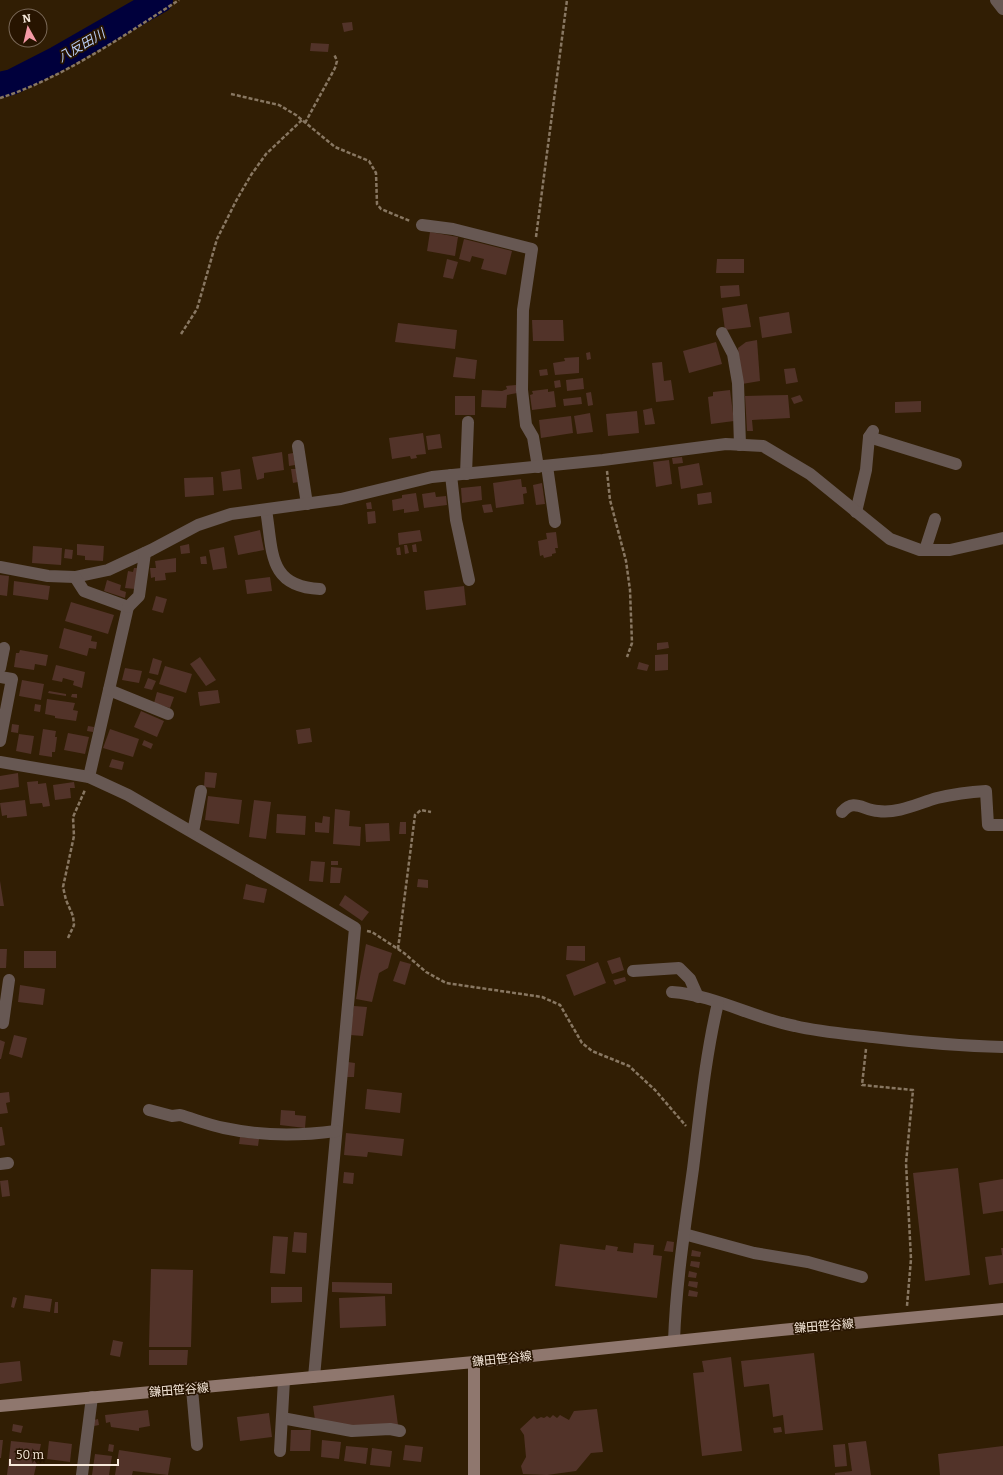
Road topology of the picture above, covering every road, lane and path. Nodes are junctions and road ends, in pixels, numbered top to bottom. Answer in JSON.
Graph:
{"nodes":[{"id":1,"x":179,"y":0,"type":"edge"},
{"id":2,"x":567,"y":0,"type":"edge"},
{"id":3,"x":996,"y":0,"type":"edge"},
{"id":4,"x":1003,"y":9,"type":"edge"},
{"id":5,"x":334,"y":54,"type":"dead end"},
{"id":6,"x":231,"y":94,"type":"dead end"},
{"id":7,"x":0,"y":98,"type":"edge"},
{"id":8,"x":302,"y":120,"type":"junction"},
{"id":9,"x":305,"y":123,"type":"junction"},
{"id":10,"x":422,"y":225,"type":"joint"},
{"id":11,"x":532,"y":249,"type":"junction"},
{"id":12,"x":722,"y":333,"type":"dead end"},
{"id":13,"x":181,"y":334,"type":"dead end"},
{"id":14,"x":468,"y":422,"type":"dead end"},
{"id":15,"x":740,"y":445,"type":"junction"},
{"id":16,"x":298,"y":446,"type":"dead end"},
{"id":17,"x":605,"y":460,"type":"junction"},
{"id":18,"x":956,"y":464,"type":"dead end"},
{"id":19,"x":542,"y":466,"type":"junction"},
{"id":20,"x":466,"y":474,"type":"junction"},
{"id":21,"x":451,"y":476,"type":"junction"},
{"id":22,"x":307,"y":504,"type":"junction"},
{"id":23,"x":266,"y":510,"type":"junction"},
{"id":24,"x":856,"y":512,"type":"junction"},
{"id":25,"x":936,"y":519,"type":"dead end"},
{"id":26,"x":555,"y":522,"type":"dead end"},
{"id":27,"x":1003,"y":538,"type":"edge"},
{"id":28,"x":925,"y":550,"type":"junction"},
{"id":29,"x":145,"y":553,"type":"junction"},
{"id":30,"x":0,"y":567,"type":"edge"},
{"id":31,"x":75,"y":577,"type":"junction"},
{"id":32,"x":468,"y":580,"type":"dead end"},
{"id":33,"x":320,"y":589,"type":"dead end"},
{"id":34,"x":128,"y":607,"type":"junction"},
{"id":35,"x":4,"y":648,"type":"dead end"},
{"id":36,"x":627,"y":657,"type":"dead end"},
{"id":37,"x":0,"y":668,"type":"edge"},
{"id":38,"x":0,"y":677,"type":"edge"},
{"id":39,"x":109,"y":690,"type":"junction"},
{"id":40,"x":168,"y":714,"type":"dead end"},
{"id":41,"x":0,"y":741,"type":"edge"},
{"id":42,"x":0,"y":762,"type":"edge"},
{"id":43,"x":89,"y":777,"type":"junction"},
{"id":44,"x":201,"y":792,"type":"dead end"},
{"id":45,"x":431,"y":812,"type":"dead end"},
{"id":46,"x":842,"y":812,"type":"dead end"},
{"id":47,"x":1003,"y":825,"type":"edge"},
{"id":48,"x":193,"y":832,"type":"junction"},
{"id":49,"x":355,"y":928,"type":"junction"},
{"id":50,"x":68,"y":938,"type":"dead end"},
{"id":51,"x":398,"y":949,"type":"junction"},
{"id":52,"x":632,"y":971,"type":"dead end"},
{"id":53,"x":9,"y":980,"type":"dead end"},
{"id":54,"x":672,"y":992,"type":"dead end"},
{"id":55,"x":698,"y":997,"type":"junction"},
{"id":56,"x":718,"y":1003,"type":"junction"},
{"id":57,"x":5,"y":1023,"type":"edge"},
{"id":58,"x":868,"y":1036,"type":"junction"},
{"id":59,"x":1003,"y":1047,"type":"edge"},
{"id":60,"x":149,"y":1110,"type":"dead end"},
{"id":61,"x":336,"y":1132,"type":"junction"},
{"id":62,"x":697,"y":1137,"type":"junction"},
{"id":63,"x":684,"y":1234,"type":"junction"},
{"id":64,"x":862,"y":1277,"type":"dead end"},
{"id":65,"x":1003,"y":1309,"type":"edge"},
{"id":66,"x":907,"y":1318,"type":"junction"},
{"id":67,"x":674,"y":1341,"type":"junction"},
{"id":68,"x":474,"y":1362,"type":"junction"},
{"id":69,"x":314,"y":1378,"type":"junction"},
{"id":70,"x":284,"y":1380,"type":"junction"},
{"id":71,"x":192,"y":1389,"type":"junction"},
{"id":72,"x":92,"y":1398,"type":"junction"},
{"id":73,"x":0,"y":1406,"type":"edge"},
{"id":74,"x":282,"y":1418,"type":"junction"},
{"id":75,"x":400,"y":1432,"type":"dead end"},
{"id":76,"x":198,"y":1445,"type":"dead end"},
{"id":77,"x":280,"y":1451,"type":"dead end"},
{"id":78,"x":82,"y":1475,"type":"edge"},
{"id":79,"x":474,"y":1475,"type":"edge"}],
"edges":[{"from":1,"to":7,"type":"path"},
{"from":2,"to":11,"type":"path"},
{"from":3,"to":4,"type":"street"},
{"from":5,"to":9,"type":"path"},
{"from":6,"to":8,"type":"path"},
{"from":8,"to":9,"type":"path"},
{"from":8,"to":13,"type":"path"},
{"from":9,"to":10,"type":"path"},
{"from":10,"to":11,"type":"street"},
{"from":11,"to":19,"type":"street"},
{"from":12,"to":15,"type":"street"},
{"from":14,"to":20,"type":"street"},
{"from":15,"to":17,"type":"street"},
{"from":15,"to":24,"type":"street"},
{"from":16,"to":22,"type":"street"},
{"from":17,"to":19,"type":"street"},
{"from":17,"to":36,"type":"path"},
{"from":18,"to":24,"type":"street"},
{"from":19,"to":20,"type":"street"},
{"from":19,"to":26,"type":"street"},
{"from":20,"to":21,"type":"street"},
{"from":21,"to":22,"type":"street"},
{"from":21,"to":32,"type":"street"},
{"from":22,"to":23,"type":"street"},
{"from":23,"to":29,"type":"street"},
{"from":23,"to":33,"type":"street"},
{"from":24,"to":28,"type":"street"},
{"from":25,"to":28,"type":"street"},
{"from":27,"to":28,"type":"street"},
{"from":29,"to":31,"type":"street"},
{"from":29,"to":34,"type":"street"},
{"from":30,"to":31,"type":"street"},
{"from":31,"to":34,"type":"street"},
{"from":34,"to":39,"type":"street"},
{"from":35,"to":37,"type":"street"},
{"from":38,"to":41,"type":"street"},
{"from":39,"to":40,"type":"street"},
{"from":39,"to":43,"type":"street"},
{"from":42,"to":43,"type":"street"},
{"from":43,"to":48,"type":"street"},
{"from":43,"to":50,"type":"path"},
{"from":44,"to":48,"type":"street"},
{"from":45,"to":51,"type":"path"},
{"from":46,"to":47,"type":"street"},
{"from":48,"to":49,"type":"street"},
{"from":49,"to":51,"type":"path"},
{"from":49,"to":61,"type":"street"},
{"from":51,"to":62,"type":"path"},
{"from":52,"to":55,"type":"street"},
{"from":53,"to":57,"type":"street"},
{"from":54,"to":55,"type":"street"},
{"from":55,"to":56,"type":"street"},
{"from":56,"to":58,"type":"street"},
{"from":56,"to":62,"type":"street"},
{"from":58,"to":59,"type":"street"},
{"from":58,"to":66,"type":"path"},
{"from":60,"to":61,"type":"street"},
{"from":61,"to":69,"type":"street"},
{"from":62,"to":63,"type":"street"},
{"from":63,"to":64,"type":"street"},
{"from":63,"to":67,"type":"street"},
{"from":65,"to":66,"type":"street","name":"鎌田笹谷線"},
{"from":66,"to":67,"type":"street","name":"鎌田笹谷線"},
{"from":67,"to":68,"type":"street","name":"鎌田笹谷線"},
{"from":68,"to":69,"type":"street","name":"鎌田笹谷線"},
{"from":68,"to":79,"type":"street"},
{"from":69,"to":70,"type":"street","name":"鎌田笹谷線"},
{"from":70,"to":71,"type":"street","name":"鎌田笹谷線"},
{"from":70,"to":74,"type":"street"},
{"from":71,"to":72,"type":"street","name":"鎌田笹谷線"},
{"from":71,"to":76,"type":"street"},
{"from":72,"to":73,"type":"street","name":"鎌田笹谷線"},
{"from":72,"to":78,"type":"street"},
{"from":74,"to":75,"type":"street"},
{"from":74,"to":77,"type":"street"}]}
